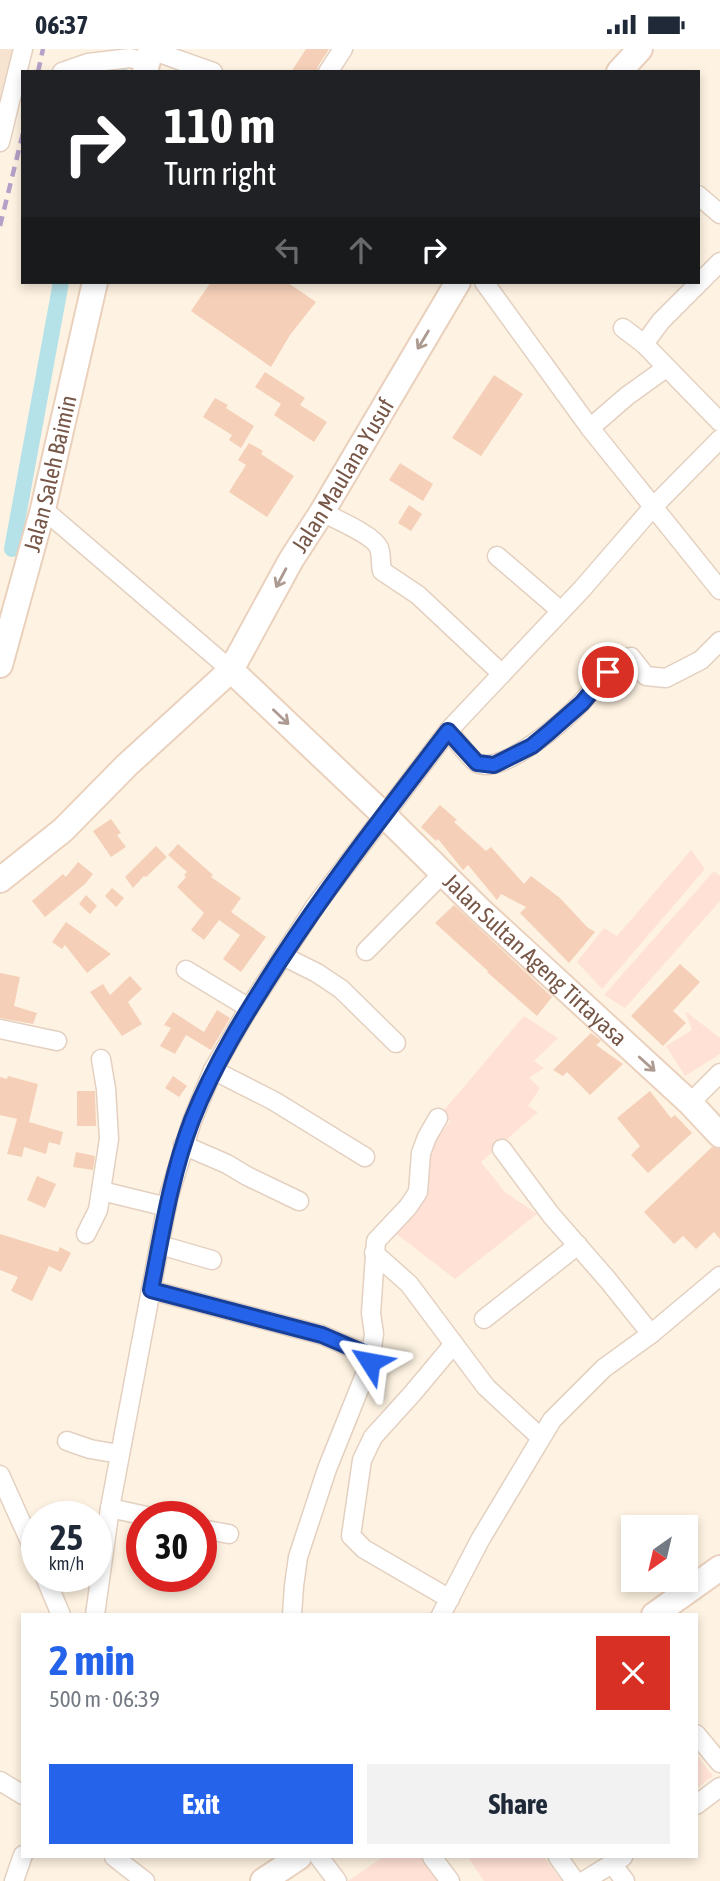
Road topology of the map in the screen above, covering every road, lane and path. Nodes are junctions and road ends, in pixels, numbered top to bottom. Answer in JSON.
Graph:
{"nodes":[{"id":1,"x":23,"y":49,"type":"edge"},
{"id":2,"x":343,"y":49,"type":"edge"},
{"id":3,"x":638,"y":50,"type":"edge"},
{"id":4,"x":145,"y":58,"type":"edge"},
{"id":5,"x":68,"y":70,"type":"edge"},
{"id":6,"x":203,"y":70,"type":"edge"},
{"id":7,"x":329,"y":70,"type":"edge"},
{"id":8,"x":621,"y":70,"type":"edge"},
{"id":9,"x":13,"y":78,"type":"edge"},
{"id":10,"x":0,"y":142,"type":"edge"},
{"id":11,"x":700,"y":197,"type":"edge"},
{"id":12,"x":720,"y":214,"type":"edge"},
{"id":13,"x":720,"y":262,"type":"edge"},
{"id":14,"x":700,"y":282,"type":"edge"},
{"id":15,"x":95,"y":284,"type":"edge"},
{"id":16,"x":457,"y":284,"type":"edge"},
{"id":17,"x":485,"y":284,"type":"edge"},
{"id":18,"x":698,"y":284,"type":"edge"},
{"id":19,"x":623,"y":328,"type":"dead end"},
{"id":20,"x":644,"y":344,"type":"junction"},
{"id":21,"x":666,"y":368,"type":"junction"},
{"id":22,"x":720,"y":422,"type":"edge"},
{"id":23,"x":590,"y":428,"type":"junction"},
{"id":24,"x":720,"y":439,"type":"edge"},
{"id":25,"x":653,"y":507,"type":"junction"},
{"id":26,"x":43,"y":509,"type":"junction"},
{"id":27,"x":322,"y":512,"type":"junction"},
{"id":28,"x":497,"y":556,"type":"dead end"},
{"id":29,"x":720,"y":590,"type":"edge"},
{"id":30,"x":561,"y":611,"type":"junction"},
{"id":31,"x":720,"y":641,"type":"edge"},
{"id":32,"x":0,"y":664,"type":"edge"},
{"id":33,"x":231,"y":670,"type":"junction"},
{"id":34,"x":502,"y":674,"type":"junction"},
{"id":35,"x":448,"y":731,"type":"junction"},
{"id":36,"x":384,"y":815,"type":"junction"},
{"id":37,"x":443,"y":873,"type":"junction"},
{"id":38,"x":0,"y":880,"type":"edge"},
{"id":39,"x":366,"y":951,"type":"dead end"},
{"id":40,"x":283,"y":956,"type":"junction"},
{"id":41,"x":186,"y":970,"type":"dead end"},
{"id":42,"x":249,"y":1008,"type":"junction"},
{"id":43,"x":0,"y":1029,"type":"edge"},
{"id":44,"x":57,"y":1041,"type":"dead end"},
{"id":45,"x":396,"y":1043,"type":"dead end"},
{"id":46,"x":101,"y":1059,"type":"dead end"},
{"id":47,"x":213,"y":1070,"type":"junction"},
{"id":48,"x":720,"y":1073,"type":"edge"},
{"id":49,"x":690,"y":1103,"type":"junction"},
{"id":50,"x":438,"y":1118,"type":"dead end"},
{"id":51,"x":720,"y":1135,"type":"edge"},
{"id":52,"x":183,"y":1145,"type":"junction"},
{"id":53,"x":502,"y":1149,"type":"dead end"},
{"id":54,"x":365,"y":1157,"type":"dead end"},
{"id":55,"x":102,"y":1191,"type":"junction"},
{"id":56,"x":299,"y":1201,"type":"dead end"},
{"id":57,"x":167,"y":1207,"type":"junction"},
{"id":58,"x":86,"y":1234,"type":"dead end"},
{"id":59,"x":160,"y":1245,"type":"junction"},
{"id":60,"x":578,"y":1245,"type":"junction"},
{"id":61,"x":374,"y":1253,"type":"junction"},
{"id":62,"x":212,"y":1260,"type":"dead end"},
{"id":63,"x":720,"y":1276,"type":"edge"},
{"id":64,"x":151,"y":1290,"type":"junction"},
{"id":65,"x":484,"y":1319,"type":"dead end"},
{"id":66,"x":651,"y":1334,"type":"junction"},
{"id":67,"x":453,"y":1345,"type":"junction"},
{"id":68,"x":371,"y":1356,"type":"junction"},
{"id":69,"x":540,"y":1437,"type":"junction"},
{"id":70,"x":67,"y":1441,"type":"dead end"},
{"id":71,"x":119,"y":1454,"type":"junction"},
{"id":72,"x":0,"y":1475,"type":"edge"},
{"id":73,"x":111,"y":1501,"type":"edge"},
{"id":74,"x":21,"y":1522,"type":"edge"},
{"id":75,"x":217,"y":1532,"type":"edge"},
{"id":76,"x":229,"y":1534,"type":"dead end"},
{"id":77,"x":720,"y":1569,"type":"edge"},
{"id":78,"x":51,"y":1592,"type":"edge"},
{"id":79,"x":98,"y":1592,"type":"edge"},
{"id":80,"x":450,"y":1599,"type":"junction"},
{"id":81,"x":60,"y":1613,"type":"edge"},
{"id":82,"x":95,"y":1613,"type":"edge"},
{"id":83,"x":292,"y":1613,"type":"edge"},
{"id":84,"x":442,"y":1613,"type":"edge"},
{"id":85,"x":657,"y":1613,"type":"edge"},
{"id":86,"x":698,"y":1736,"type":"edge"},
{"id":87,"x":720,"y":1763,"type":"edge"},
{"id":88,"x":0,"y":1780,"type":"edge"},
{"id":89,"x":720,"y":1787,"type":"edge"},
{"id":90,"x":21,"y":1794,"type":"edge"},
{"id":91,"x":698,"y":1804,"type":"edge"},
{"id":92,"x":22,"y":1858,"type":"edge"},
{"id":93,"x":115,"y":1858,"type":"edge"},
{"id":94,"x":320,"y":1858,"type":"edge"},
{"id":95,"x":433,"y":1858,"type":"edge"},
{"id":96,"x":559,"y":1858,"type":"edge"},
{"id":97,"x":292,"y":1859,"type":"edge"},
{"id":98,"x":617,"y":1861,"type":"edge"},
{"id":99,"x":14,"y":1881,"type":"edge"},
{"id":100,"x":145,"y":1881,"type":"edge"},
{"id":101,"x":263,"y":1881,"type":"edge"},
{"id":102,"x":337,"y":1881,"type":"edge"},
{"id":103,"x":450,"y":1881,"type":"edge"},
{"id":104,"x":575,"y":1881,"type":"edge"},
{"id":105,"x":584,"y":1881,"type":"edge"},
{"id":106,"x":625,"y":1881,"type":"edge"}],
"edges":[{"from":1,"to":9,"type":"street"},
{"from":2,"to":7,"type":"street"},
{"from":3,"to":8,"type":"main road"},
{"from":4,"to":5,"type":"street"},
{"from":4,"to":6,"type":"street"},
{"from":9,"to":10,"type":"street"},
{"from":11,"to":12,"type":"street"},
{"from":13,"to":14,"type":"street"},
{"from":15,"to":26,"type":"main road","name":"Jalan Saleh Baimin"},
{"from":16,"to":27,"type":"main road","name":"Jalan Maulana Yusuf","one_way":true},
{"from":17,"to":23,"type":"street"},
{"from":18,"to":20,"type":"street"},
{"from":19,"to":20,"type":"street"},
{"from":20,"to":21,"type":"street"},
{"from":21,"to":22,"type":"street"},
{"from":21,"to":23,"type":"street"},
{"from":23,"to":25,"type":"street"},
{"from":24,"to":25,"type":"street"},
{"from":25,"to":29,"type":"street"},
{"from":25,"to":30,"type":"street"},
{"from":26,"to":32,"type":"main road","name":"Jalan Saleh Baimin"},
{"from":26,"to":33,"type":"street"},
{"from":27,"to":33,"type":"main road","name":"Jalan Maulana Yusuf","one_way":true},
{"from":27,"to":34,"type":"street"},
{"from":28,"to":30,"type":"street"},
{"from":30,"to":34,"type":"street"},
{"from":31,"to":35,"type":"street"},
{"from":33,"to":36,"type":"main road","name":"Jalan Sultan Ageng Tirtayasa","one_way":true},
{"from":33,"to":38,"type":"main road","name":"Jalan Maulana Yusuf"},
{"from":34,"to":35,"type":"street"},
{"from":35,"to":36,"type":"street"},
{"from":36,"to":37,"type":"main road","name":"Jalan Sultan Ageng Tirtayasa"},
{"from":36,"to":40,"type":"street"},
{"from":37,"to":39,"type":"street"},
{"from":37,"to":49,"type":"main road","name":"Jalan Sultan Ageng Tirtayasa","one_way":true},
{"from":40,"to":42,"type":"street"},
{"from":40,"to":45,"type":"street"},
{"from":41,"to":42,"type":"street"},
{"from":42,"to":47,"type":"street"},
{"from":43,"to":44,"type":"street"},
{"from":46,"to":55,"type":"street"},
{"from":47,"to":52,"type":"street"},
{"from":47,"to":54,"type":"street"},
{"from":48,"to":49,"type":"street"},
{"from":49,"to":51,"type":"main road","name":"Jalan Sultan Ageng Tirtayasa"},
{"from":50,"to":61,"type":"street"},
{"from":52,"to":56,"type":"street"},
{"from":52,"to":57,"type":"street"},
{"from":53,"to":60,"type":"street"},
{"from":55,"to":57,"type":"street"},
{"from":55,"to":58,"type":"street"},
{"from":57,"to":59,"type":"street"},
{"from":59,"to":62,"type":"street"},
{"from":59,"to":64,"type":"street"},
{"from":60,"to":65,"type":"street"},
{"from":60,"to":66,"type":"street"},
{"from":61,"to":67,"type":"street"},
{"from":61,"to":68,"type":"street"},
{"from":63,"to":66,"type":"street"},
{"from":64,"to":68,"type":"street"},
{"from":64,"to":71,"type":"street"},
{"from":66,"to":69,"type":"street"},
{"from":67,"to":69,"type":"street"},
{"from":67,"to":80,"type":"street"},
{"from":68,"to":83,"type":"street"},
{"from":69,"to":80,"type":"street"},
{"from":70,"to":71,"type":"street"},
{"from":71,"to":73,"type":"street"},
{"from":72,"to":74,"type":"street"},
{"from":75,"to":76,"type":"street"},
{"from":77,"to":85,"type":"main road"},
{"from":78,"to":81,"type":"street"},
{"from":79,"to":82,"type":"street"},
{"from":80,"to":84,"type":"street"},
{"from":86,"to":87,"type":"street"},
{"from":88,"to":90,"type":"street"},
{"from":89,"to":91,"type":"street"},
{"from":92,"to":99,"type":"street"},
{"from":93,"to":100,"type":"street"},
{"from":94,"to":102,"type":"street"},
{"from":95,"to":103,"type":"street"},
{"from":96,"to":104,"type":"street"},
{"from":97,"to":101,"type":"main road"},
{"from":98,"to":105,"type":"street"},
{"from":98,"to":106,"type":"street"}]}
